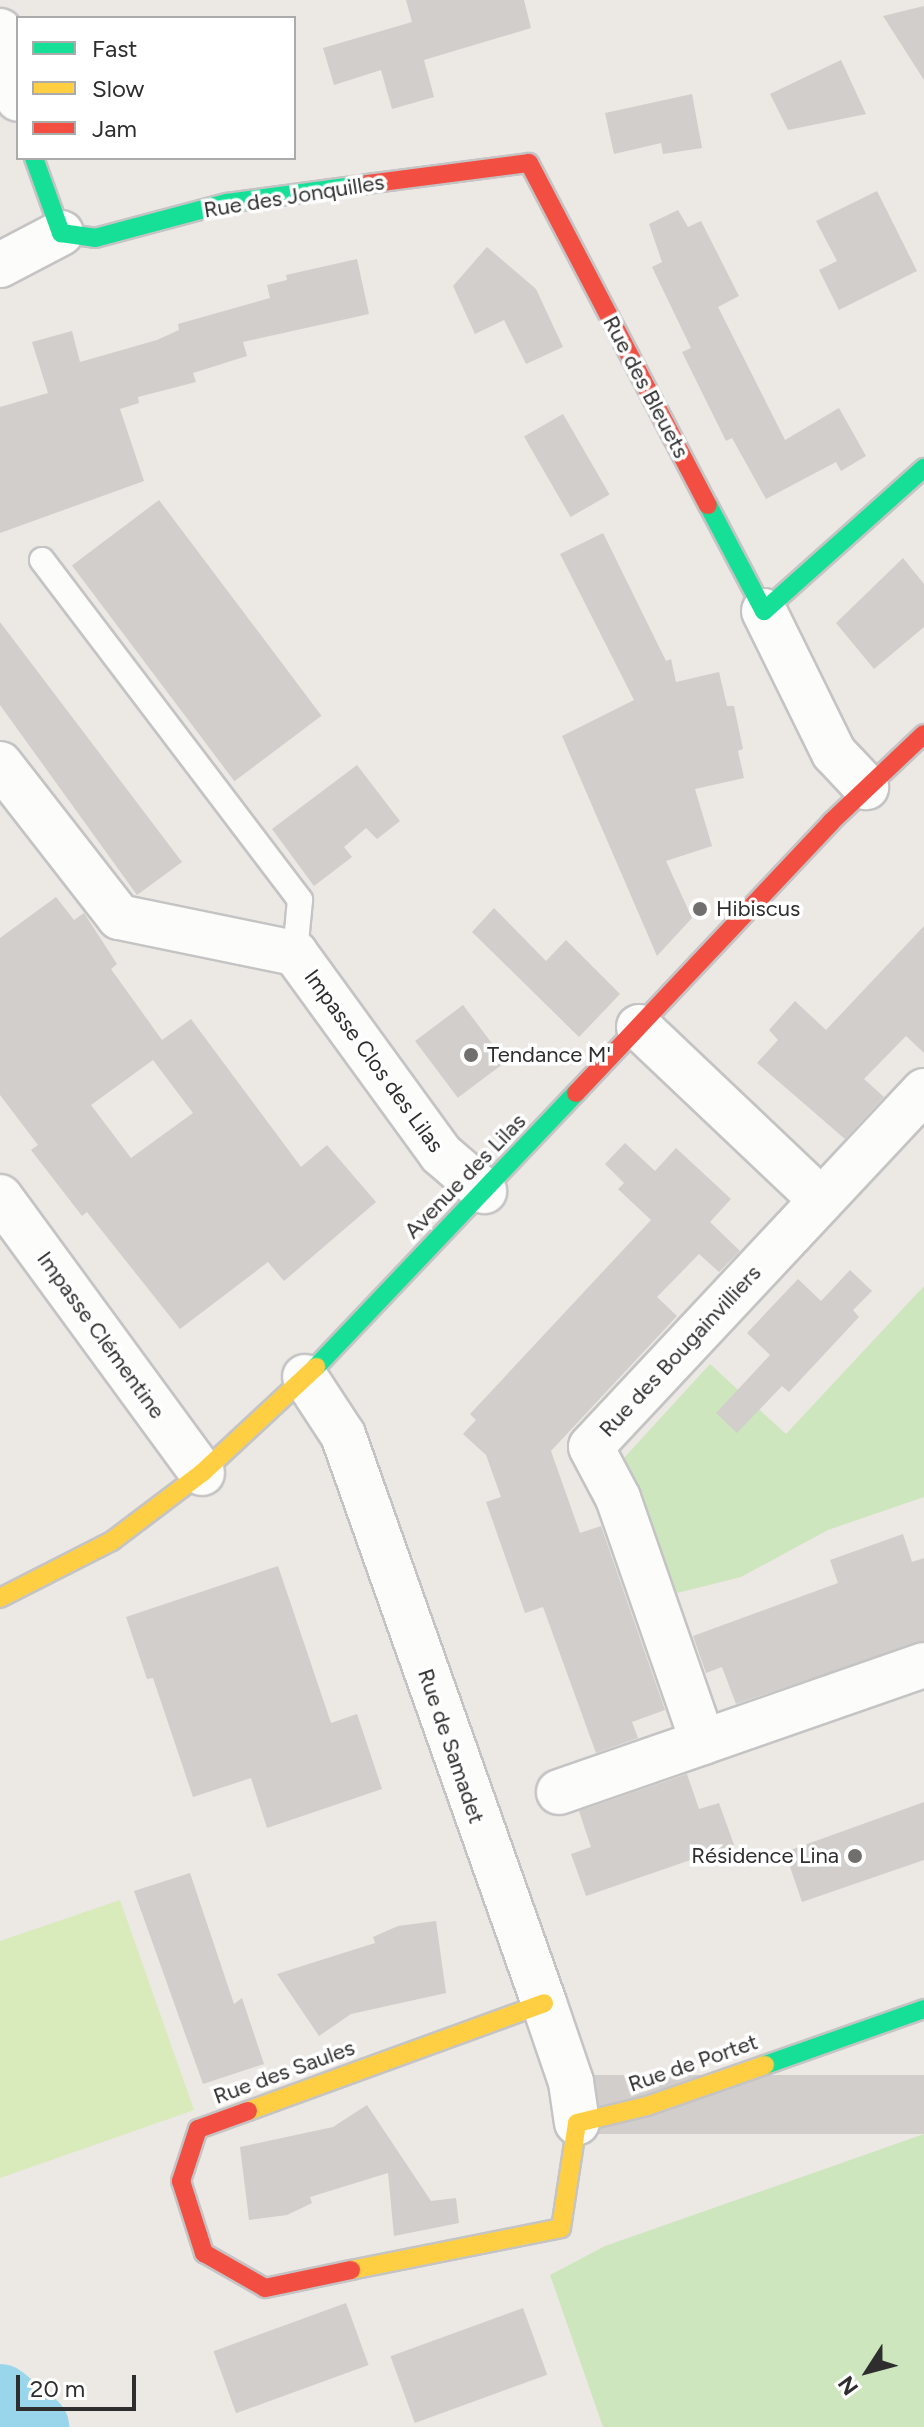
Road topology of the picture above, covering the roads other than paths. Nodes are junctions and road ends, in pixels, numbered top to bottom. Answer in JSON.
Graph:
{"nodes":[{"id":1,"x":0,"y":31,"type":"edge"},
{"id":2,"x":16,"y":91,"type":"edge"},
{"id":3,"x":35,"y":160,"type":"edge"},
{"id":4,"x":529,"y":163,"type":"joint"},
{"id":5,"x":61,"y":233,"type":"junction"},
{"id":6,"x":0,"y":265,"type":"edge"},
{"id":7,"x":924,"y":468,"type":"edge"},
{"id":8,"x":42,"y":560,"type":"dead end"},
{"id":9,"x":764,"y":611,"type":"junction"},
{"id":10,"x":924,"y":734,"type":"edge"},
{"id":11,"x":0,"y":764,"type":"edge"},
{"id":12,"x":866,"y":787,"type":"junction"},
{"id":13,"x":295,"y":953,"type":"junction"},
{"id":14,"x":639,"y":1027,"type":"junction"},
{"id":15,"x":924,"y":1091,"type":"edge"},
{"id":16,"x":484,"y":1191,"type":"junction"},
{"id":17,"x":0,"y":1197,"type":"edge"},
{"id":18,"x":820,"y":1199,"type":"junction"},
{"id":19,"x":305,"y":1377,"type":"junction"},
{"id":20,"x":202,"y":1473,"type":"junction"},
{"id":21,"x":0,"y":1598,"type":"edge"},
{"id":22,"x":924,"y":1665,"type":"edge"},
{"id":23,"x":703,"y":1742,"type":"junction"},
{"id":24,"x":559,"y":1792,"type":"dead end"},
{"id":25,"x":544,"y":2003,"type":"junction"},
{"id":26,"x":924,"y":2009,"type":"edge"},
{"id":27,"x":577,"y":2123,"type":"junction"}],
"edges":[{"from":1,"to":2,"type":"street"},
{"from":3,"to":5,"type":"street"},
{"from":4,"to":5,"type":"street","name":"Rue des Jonquilles"},
{"from":4,"to":9,"type":"street","name":"Rue des Bleuets"},
{"from":5,"to":6,"type":"street"},
{"from":7,"to":9,"type":"street"},
{"from":8,"to":13,"type":"lane"},
{"from":9,"to":12,"type":"street","name":"Rue des Bleuets"},
{"from":10,"to":12,"type":"street","name":"Avenue des Lilas"},
{"from":11,"to":13,"type":"street","name":"Impasse Clos des Lilas"},
{"from":12,"to":14,"type":"street","name":"Avenue des Lilas"},
{"from":13,"to":16,"type":"street","name":"Impasse Clos des Lilas"},
{"from":14,"to":16,"type":"street","name":"Avenue des Lilas"},
{"from":14,"to":18,"type":"street"},
{"from":15,"to":18,"type":"street","name":"Rue des Bougainvilliers"},
{"from":16,"to":19,"type":"street","name":"Avenue des Lilas"},
{"from":17,"to":20,"type":"street","name":"Impasse Clémentine"},
{"from":18,"to":23,"type":"street","name":"Rue des Bougainvilliers"},
{"from":19,"to":20,"type":"street","name":"Avenue des Lilas"},
{"from":19,"to":25,"type":"street","name":"Rue de Samadet"},
{"from":20,"to":21,"type":"street","name":"Avenue des Lilas"},
{"from":22,"to":23,"type":"street"},
{"from":23,"to":24,"type":"street"},
{"from":25,"to":27,"type":"street","name":"Rue de Samadet"},
{"from":25,"to":27,"type":"street","name":"Rue des Saules"},
{"from":26,"to":27,"type":"street","name":"Rue de Portet"}]}
